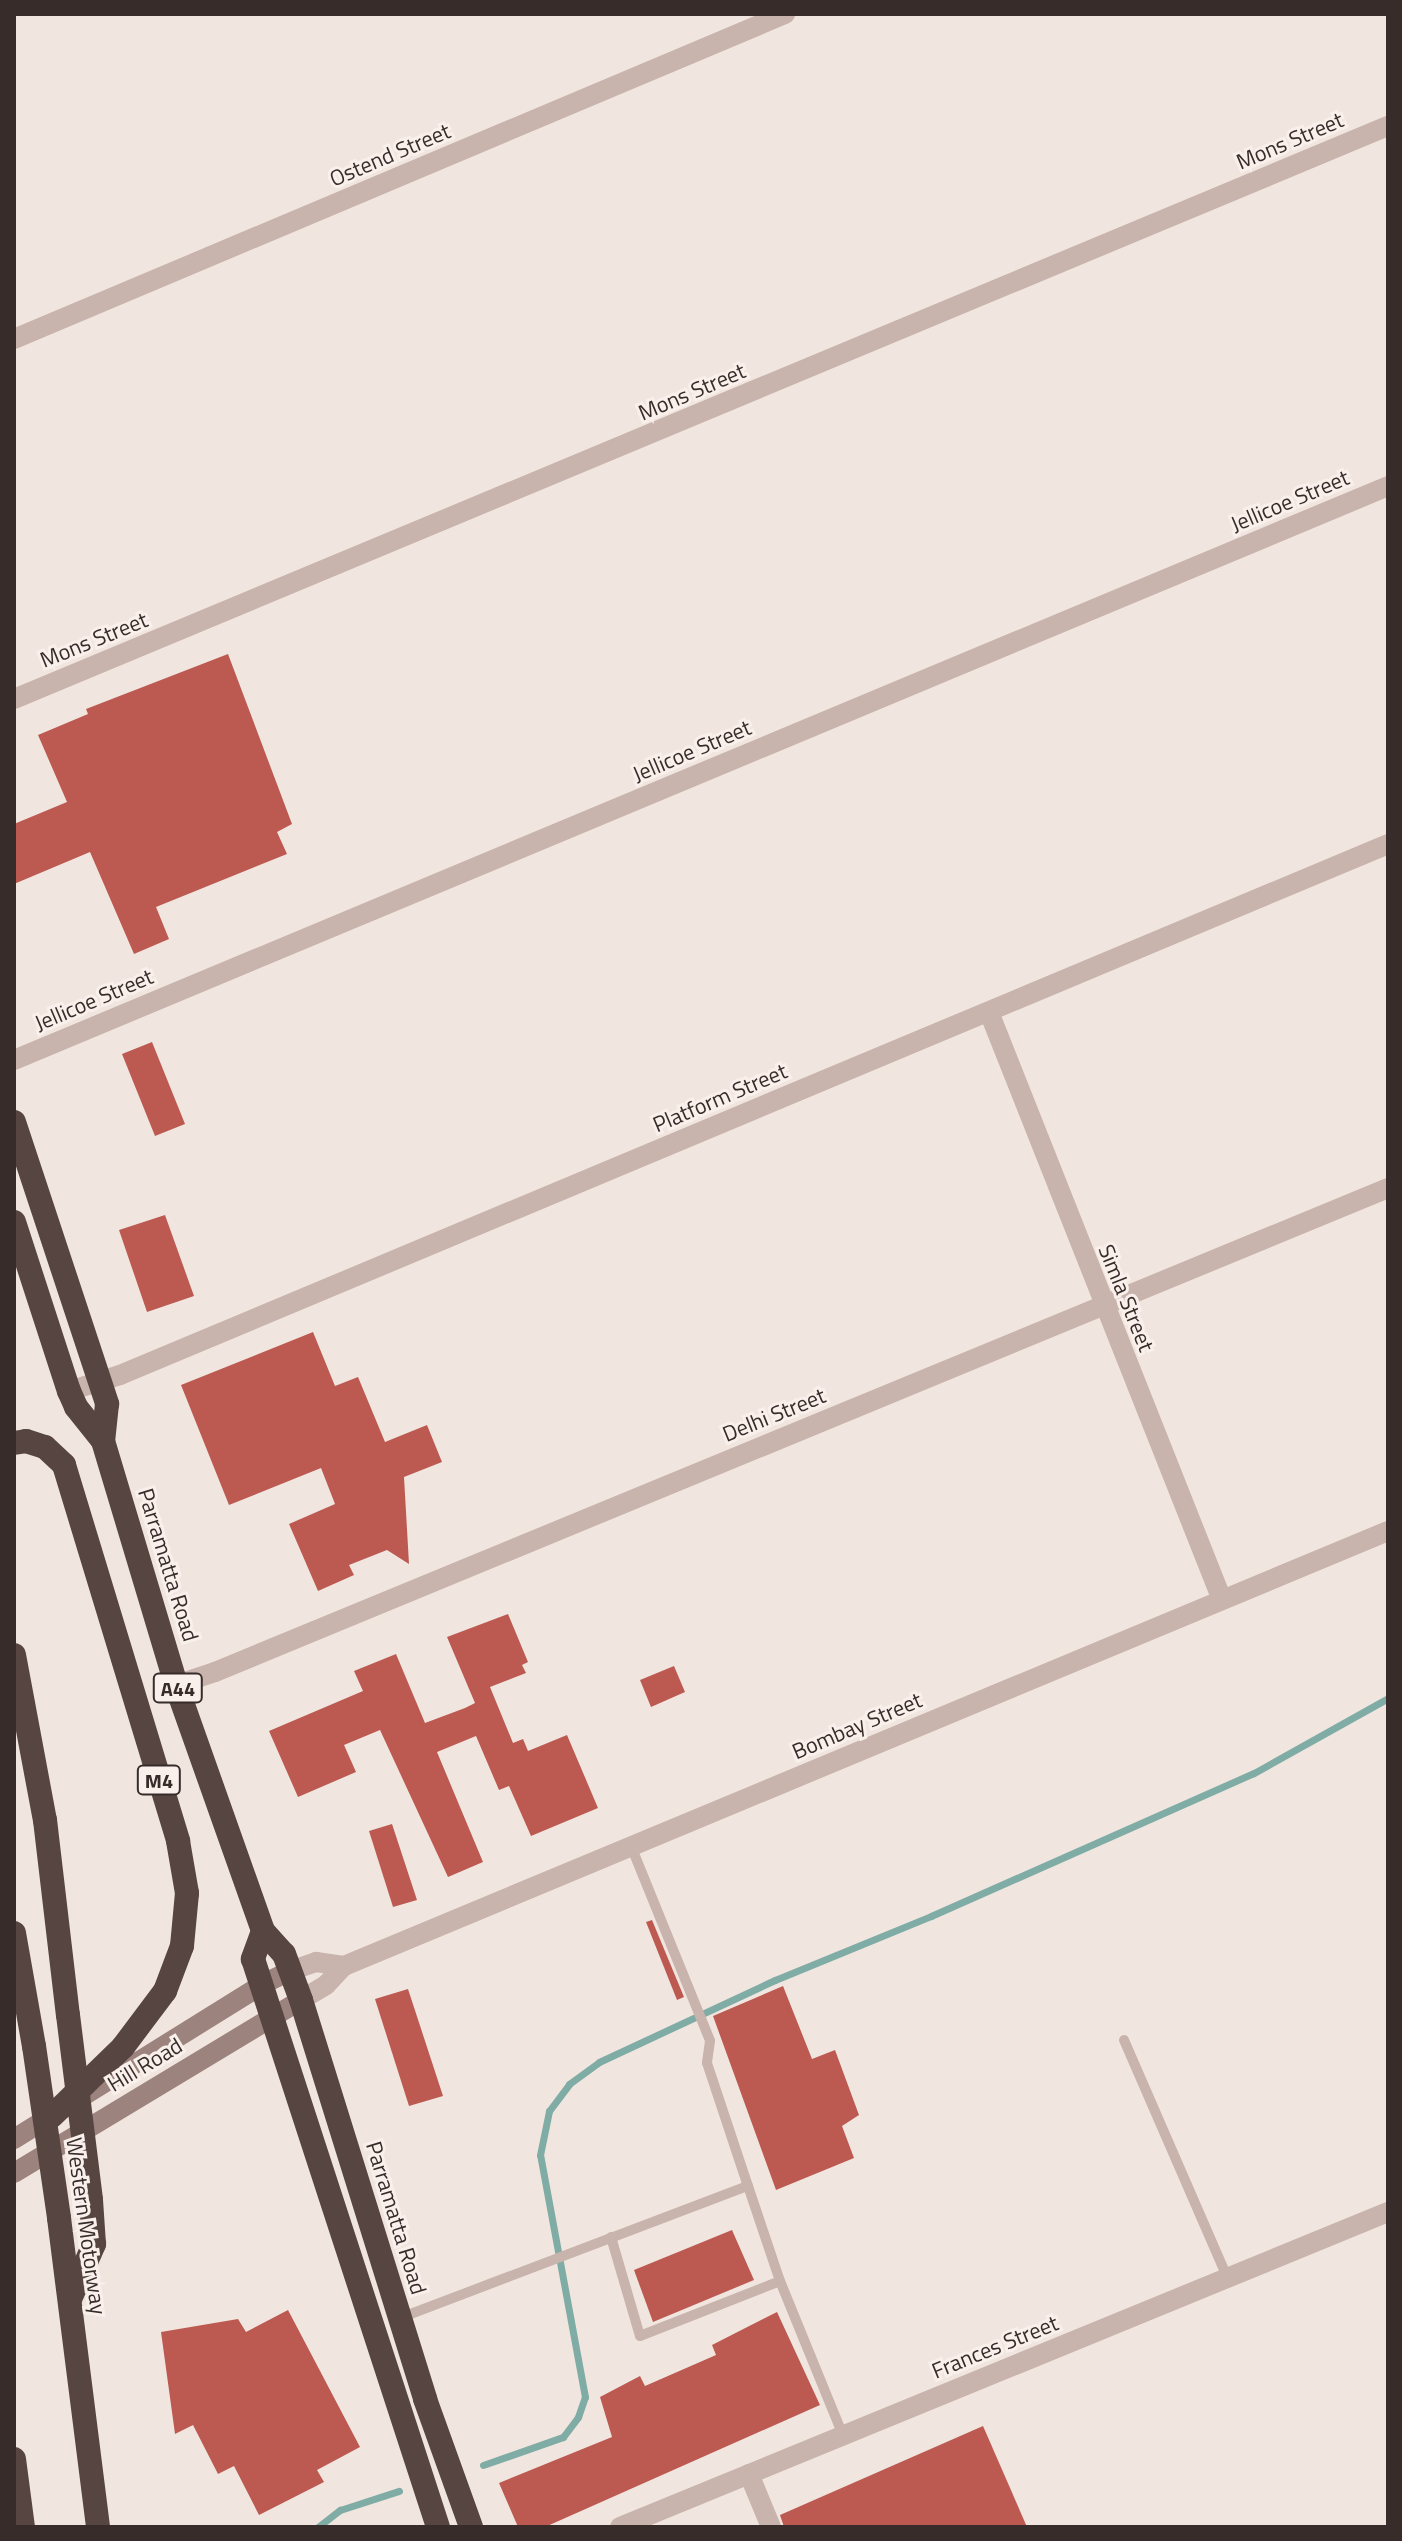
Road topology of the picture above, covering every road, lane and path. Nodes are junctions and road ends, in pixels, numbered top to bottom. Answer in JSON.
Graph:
{"nodes":[{"id":1,"x":785,"y":14,"type":"edge"},
{"id":2,"x":1388,"y":126,"type":"edge"},
{"id":3,"x":14,"y":339,"type":"edge"},
{"id":4,"x":1388,"y":486,"type":"edge"},
{"id":5,"x":14,"y":699,"type":"edge"},
{"id":6,"x":1388,"y":844,"type":"edge"},
{"id":7,"x":989,"y":1012,"type":"junction"},
{"id":8,"x":14,"y":1060,"type":"edge"},
{"id":9,"x":14,"y":1122,"type":"edge"},
{"id":10,"x":1388,"y":1188,"type":"edge"},
{"id":11,"x":14,"y":1222,"type":"edge"},
{"id":12,"x":1103,"y":1306,"type":"junction"},
{"id":13,"x":101,"y":1382,"type":"junction"},
{"id":14,"x":69,"y":1391,"type":"junction"},
{"id":15,"x":103,"y":1441,"type":"junction"},
{"id":16,"x":14,"y":1443,"type":"edge"},
{"id":17,"x":1388,"y":1531,"type":"edge"},
{"id":18,"x":1222,"y":1600,"type":"junction"},
{"id":19,"x":14,"y":1655,"type":"edge"},
{"id":20,"x":176,"y":1685,"type":"junction"},
{"id":21,"x":631,"y":1846,"type":"junction"},
{"id":22,"x":263,"y":1931,"type":"junction"},
{"id":23,"x":14,"y":1933,"type":"edge"},
{"id":24,"x":344,"y":1966,"type":"junction"},
{"id":25,"x":290,"y":1971,"type":"junction"},
{"id":26,"x":261,"y":1985,"type":"junction"},
{"id":27,"x":301,"y":2000,"type":"junction"},
{"id":28,"x":273,"y":2017,"type":"junction"},
{"id":29,"x":1124,"y":2040,"type":"dead end"},
{"id":30,"x":52,"y":2116,"type":"junction"},
{"id":31,"x":14,"y":2139,"type":"edge"},
{"id":32,"x":14,"y":2173,"type":"edge"},
{"id":33,"x":748,"y":2186,"type":"junction"},
{"id":34,"x":1388,"y":2212,"type":"edge"},
{"id":35,"x":611,"y":2237,"type":"junction"},
{"id":36,"x":1227,"y":2277,"type":"junction"},
{"id":37,"x":780,"y":2281,"type":"junction"},
{"id":38,"x":70,"y":2300,"type":"junction"},
{"id":39,"x":400,"y":2318,"type":"junction"},
{"id":40,"x":843,"y":2435,"type":"junction"},
{"id":41,"x":14,"y":2459,"type":"edge"},
{"id":42,"x":749,"y":2474,"type":"junction"},
{"id":43,"x":23,"y":2527,"type":"edge"},
{"id":44,"x":98,"y":2527,"type":"edge"},
{"id":45,"x":438,"y":2527,"type":"edge"},
{"id":46,"x":471,"y":2527,"type":"edge"},
{"id":47,"x":620,"y":2527,"type":"edge"},
{"id":48,"x":771,"y":2527,"type":"edge"}],
"edges":[{"from":1,"to":3,"type":"street","name":"Ostend Street"},
{"from":2,"to":5,"type":"street","name":"Mons Street"},
{"from":4,"to":8,"type":"street","name":"Jellicoe Street"},
{"from":6,"to":7,"type":"street","name":"Platform Street"},
{"from":7,"to":12,"type":"street","name":"Simla Street"},
{"from":7,"to":13,"type":"street","name":"Platform Street"},
{"from":9,"to":13,"type":"highway","name":"Parramatta Road","number":"A44"},
{"from":10,"to":12,"type":"street","name":"Delhi Street"},
{"from":11,"to":14,"type":"highway","name":"Parramatta Road","number":"A44"},
{"from":12,"to":18,"type":"street","name":"Simla Street"},
{"from":12,"to":20,"type":"street","name":"Delhi Street"},
{"from":13,"to":14,"type":"street","name":"Platform Street"},
{"from":13,"to":15,"type":"highway","name":"Parramatta Road","number":"A44"},
{"from":14,"to":15,"type":"highway","name":"Parramatta Road","number":"A44"},
{"from":15,"to":20,"type":"highway","name":"Parramatta Road","number":"A44"},
{"from":16,"to":30,"type":"highway","number":"M4"},
{"from":17,"to":18,"type":"street","name":"Bombay Street"},
{"from":18,"to":21,"type":"street","name":"Bombay Street"},
{"from":19,"to":38,"type":"highway","bridge":true},
{"from":20,"to":22,"type":"highway","name":"Parramatta Road","number":"A44"},
{"from":21,"to":24,"type":"street","name":"Bombay Street"},
{"from":21,"to":33,"type":"lane"},
{"from":22,"to":25,"type":"highway","name":"Parramatta Road","number":"A44"},
{"from":22,"to":26,"type":"highway","name":"Parramatta Road","number":"A44"},
{"from":23,"to":38,"type":"highway","name":"Western Motorway","bridge":true},
{"from":24,"to":25,"type":"street","name":"Bombay Street"},
{"from":24,"to":27,"type":"street","name":"Bombay Street"},
{"from":25,"to":26,"type":"main road","name":"Hill Road"},
{"from":25,"to":27,"type":"highway","name":"Parramatta Road","number":"A44"},
{"from":26,"to":28,"type":"highway","name":"Parramatta Road","number":"A44"},
{"from":26,"to":30,"type":"main road","name":"Hill Road"},
{"from":27,"to":28,"type":"main road","name":"Hill Road"},
{"from":27,"to":39,"type":"highway","name":"Parramatta Road","number":"A44"},
{"from":28,"to":32,"type":"main road","name":"Hill Road"},
{"from":28,"to":45,"type":"highway","name":"Parramatta Road","number":"A44"},
{"from":29,"to":36,"type":"lane"},
{"from":30,"to":31,"type":"main road","name":"Hill Road"},
{"from":33,"to":35,"type":"lane"},
{"from":33,"to":37,"type":"lane"},
{"from":34,"to":36,"type":"street","name":"Frances Street"},
{"from":35,"to":37,"type":"lane"},
{"from":35,"to":39,"type":"lane"},
{"from":36,"to":40,"type":"street","name":"Frances Street"},
{"from":37,"to":40,"type":"lane"},
{"from":38,"to":44,"type":"highway","name":"Western Motorway"},
{"from":39,"to":46,"type":"highway","name":"Parramatta Road","number":"A44"},
{"from":40,"to":42,"type":"street","name":"Frances Street"},
{"from":41,"to":43,"type":"highway"},
{"from":42,"to":47,"type":"street","name":"Frances Street"},
{"from":42,"to":48,"type":"street"}]}
